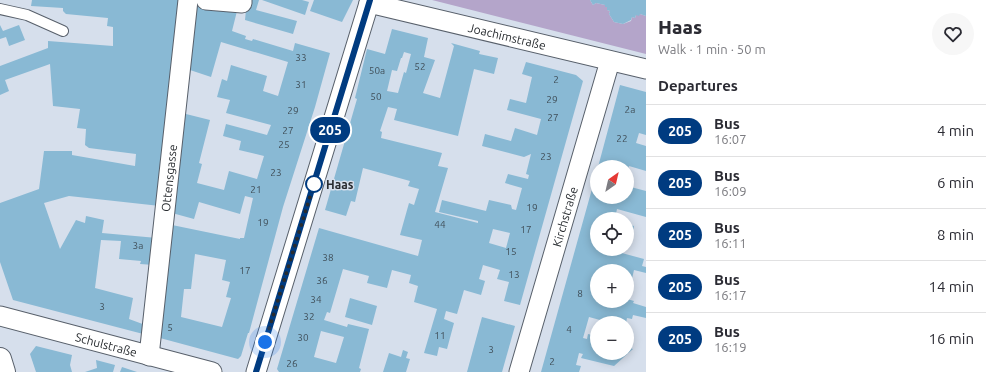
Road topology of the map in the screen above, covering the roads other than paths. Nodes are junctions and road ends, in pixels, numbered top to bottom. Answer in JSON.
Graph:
{"nodes":[{"id":1,"x":188,"y":0,"type":"edge"},
{"id":2,"x":206,"y":0,"type":"edge"},
{"id":3,"x":242,"y":0,"type":"edge"},
{"id":4,"x":370,"y":1,"type":"edge"},
{"id":5,"x":0,"y":9,"type":"edge"},
{"id":6,"x":63,"y":31,"type":"dead end"},
{"id":7,"x":610,"y":61,"type":"junction"},
{"id":8,"x":646,"y":69,"type":"edge"},
{"id":9,"x":0,"y":316,"type":"edge"},
{"id":10,"x":149,"y":356,"type":"junction"},
{"id":11,"x":0,"y":359,"type":"edge"},
{"id":12,"x":4,"y":372,"type":"edge"},
{"id":13,"x":212,"y":372,"type":"edge"},
{"id":14,"x":256,"y":372,"type":"edge"},
{"id":15,"x":519,"y":372,"type":"edge"}],
"edges":[{"from":1,"to":10,"type":"street","name":"Ottensgasse"},
{"from":2,"to":3,"type":"street"},
{"from":4,"to":7,"type":"street","name":"Joachimstraße"},
{"from":4,"to":14,"type":"street"},
{"from":5,"to":6,"type":"lane"},
{"from":7,"to":8,"type":"street","name":"Joachimstraße"},
{"from":7,"to":15,"type":"street","name":"Kirchstraße"},
{"from":9,"to":10,"type":"street","name":"Schulstraße"},
{"from":10,"to":13,"type":"street","name":"Schulstraße"},
{"from":11,"to":12,"type":"street"}]}
